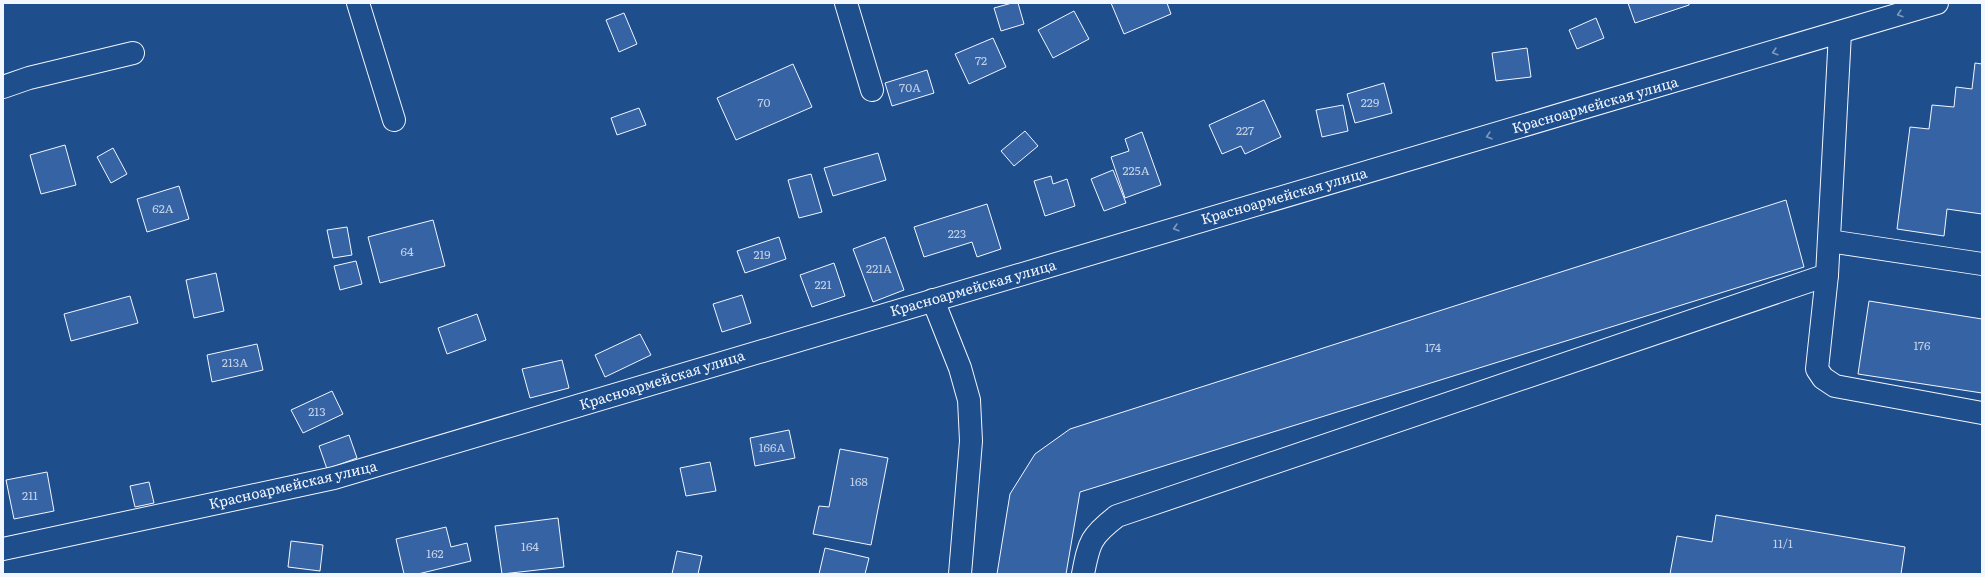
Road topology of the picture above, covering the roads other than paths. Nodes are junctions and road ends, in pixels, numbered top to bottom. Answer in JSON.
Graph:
{"nodes":[{"id":1,"x":358,"y":3,"type":"edge"},
{"id":2,"x":846,"y":3,"type":"edge"},
{"id":3,"x":1937,"y":3,"type":"edge"},
{"id":4,"x":1840,"y":32,"type":"junction"},
{"id":5,"x":133,"y":53,"type":"dead end"},
{"id":6,"x":3,"y":86,"type":"edge"},
{"id":7,"x":872,"y":90,"type":"dead end"},
{"id":8,"x":394,"y":120,"type":"dead end"},
{"id":9,"x":1829,"y":241,"type":"junction"},
{"id":10,"x":1982,"y":264,"type":"edge"},
{"id":11,"x":1827,"y":275,"type":"junction"},
{"id":12,"x":933,"y":300,"type":"junction"},
{"id":13,"x":1982,"y":413,"type":"edge"},
{"id":14,"x":3,"y":549,"type":"edge"},
{"id":15,"x":960,"y":574,"type":"edge"},
{"id":16,"x":1083,"y":574,"type":"edge"}],
"edges":[{"from":1,"to":8,"type":"street"},
{"from":2,"to":7,"type":"street"},
{"from":3,"to":4,"type":"street","name":"Красноармейская улица","one_way":true},
{"from":4,"to":9,"type":"street"},
{"from":4,"to":12,"type":"street","name":"Красноармейская улица","one_way":true},
{"from":5,"to":6,"type":"street"},
{"from":9,"to":10,"type":"street"},
{"from":9,"to":11,"type":"street"},
{"from":11,"to":13,"type":"street"},
{"from":11,"to":16,"type":"street"},
{"from":12,"to":14,"type":"street","name":"Красноармейская улица"},
{"from":12,"to":15,"type":"street"}]}
